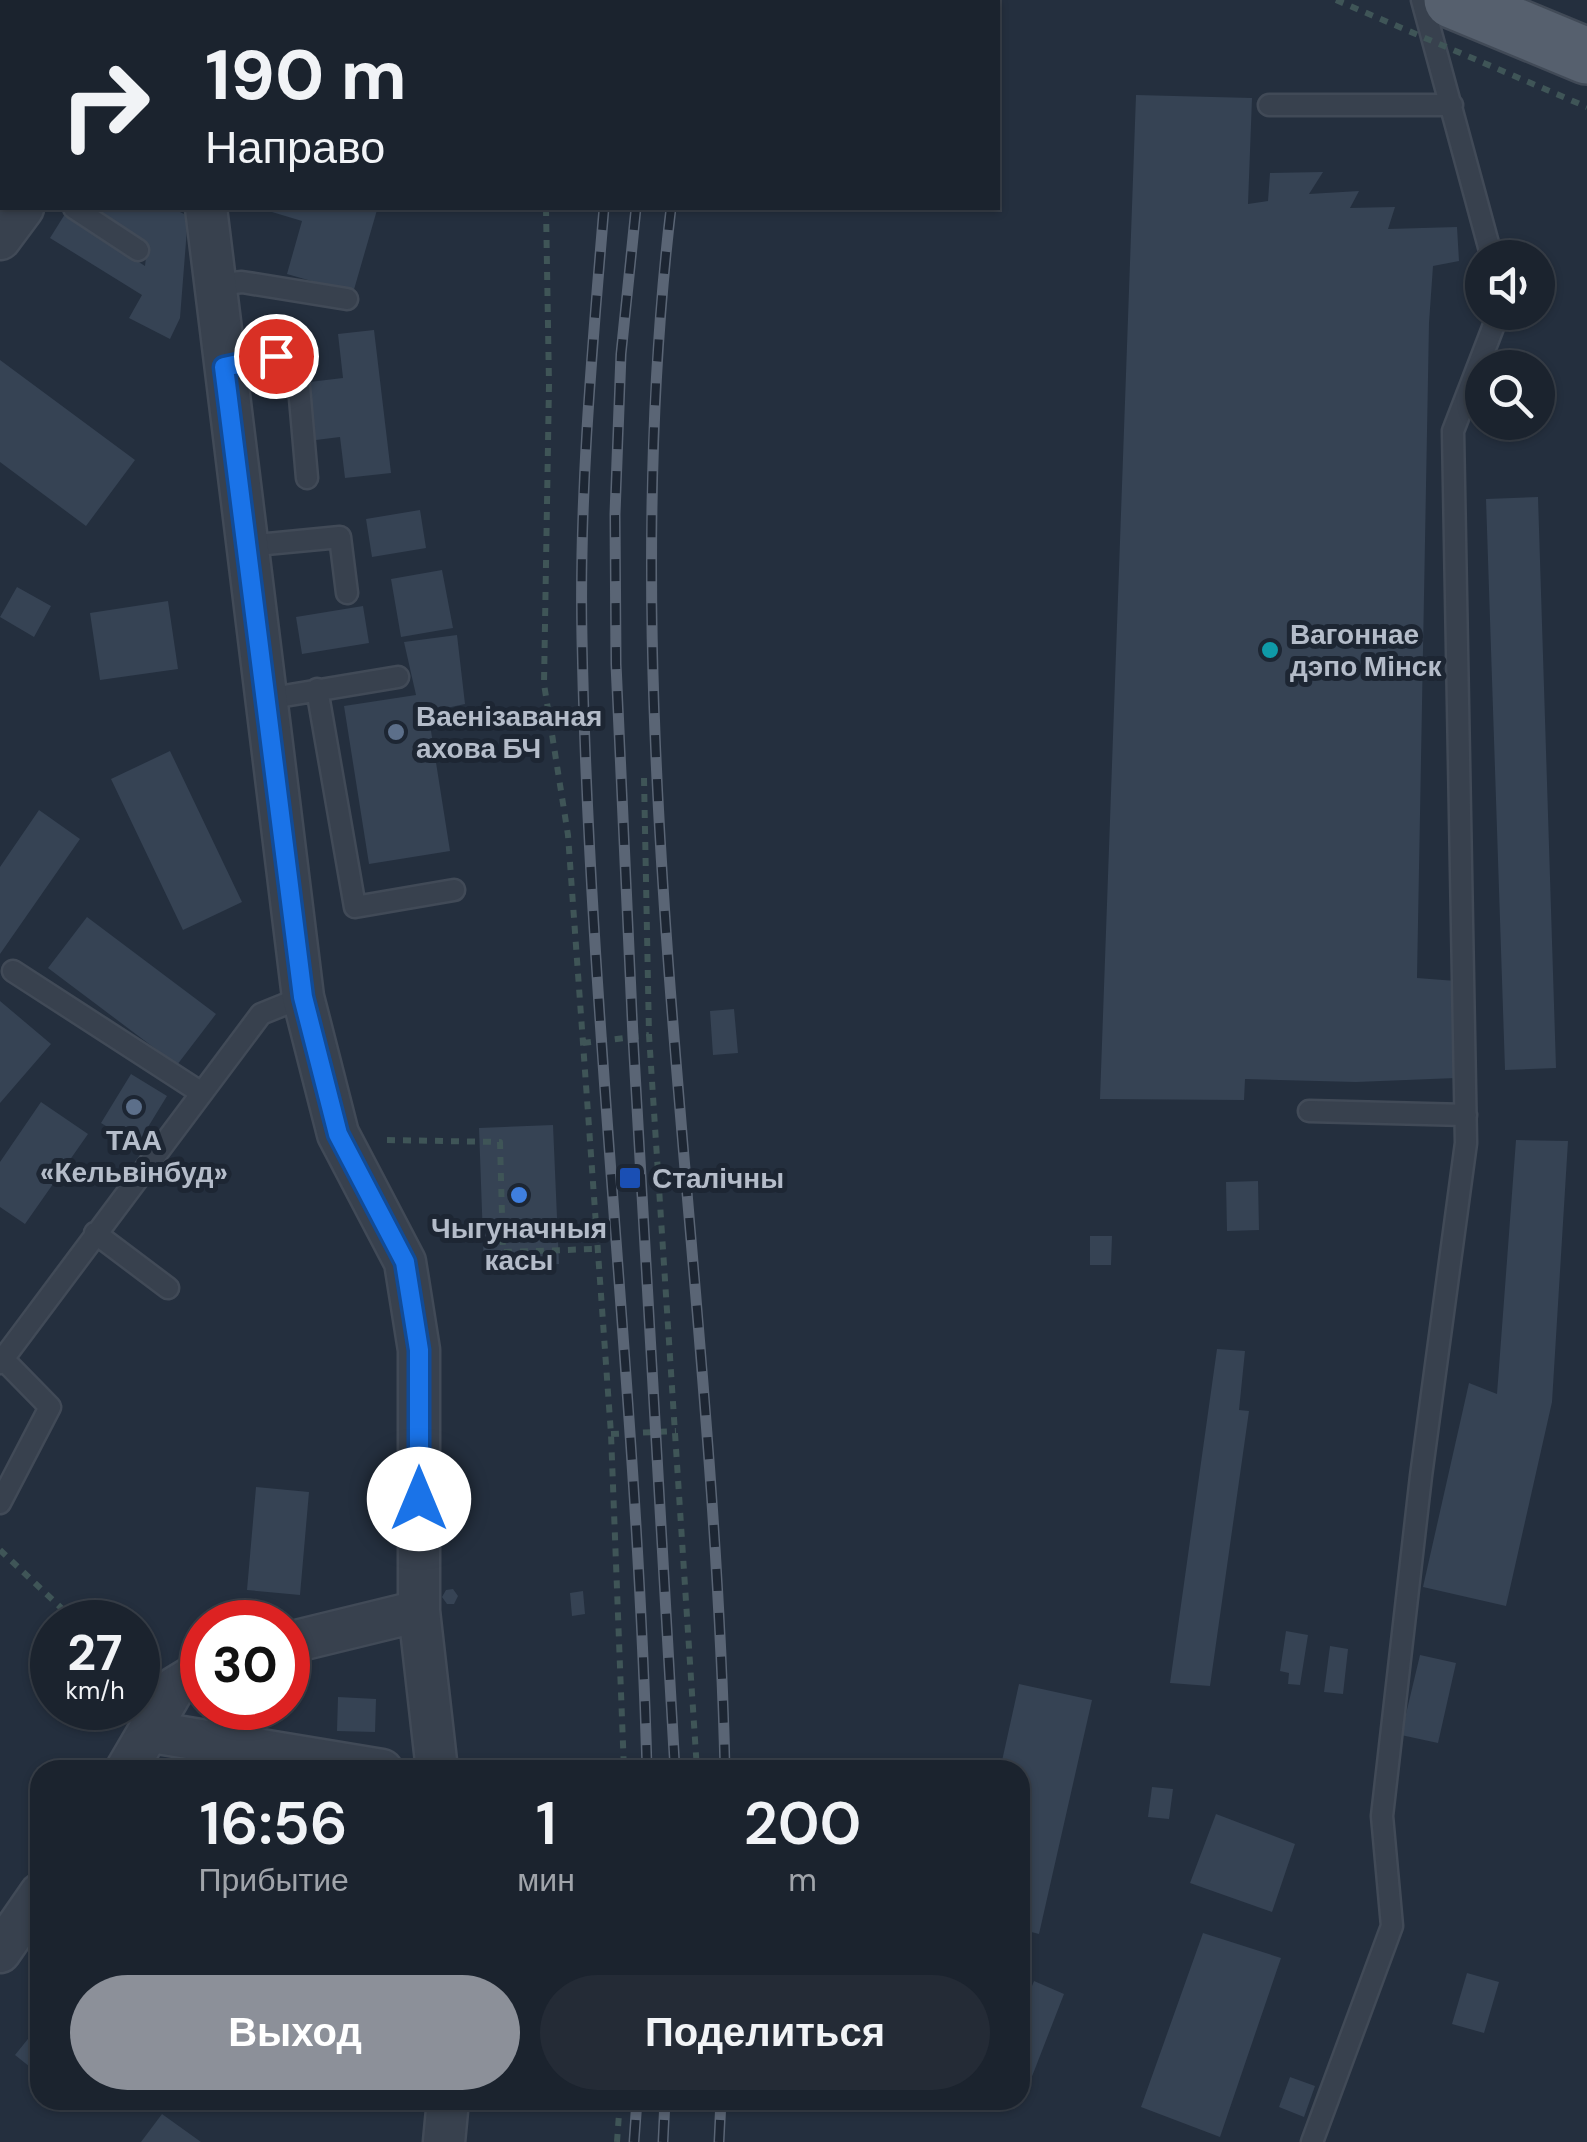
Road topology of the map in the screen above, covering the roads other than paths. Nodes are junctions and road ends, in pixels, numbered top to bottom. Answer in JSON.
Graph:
{"nodes":[{"id":1,"x":1422,"y":0,"type":"edge"},
{"id":2,"x":1452,"y":0,"type":"edge"},
{"id":3,"x":1587,"y":56,"type":"edge"},
{"id":4,"x":1269,"y":105,"type":"dead end"},
{"id":5,"x":1452,"y":105,"type":"junction"},
{"id":6,"x":22,"y":210,"type":"edge"},
{"id":7,"x":77,"y":210,"type":"edge"},
{"id":8,"x":206,"y":210,"type":"edge"},
{"id":9,"x":0,"y":239,"type":"edge"},
{"id":10,"x":1487,"y":240,"type":"edge"},
{"id":11,"x":138,"y":250,"type":"dead end"},
{"id":12,"x":215,"y":284,"type":"junction"},
{"id":13,"x":347,"y":299,"type":"dead end"},
{"id":14,"x":1492,"y":330,"type":"edge"},
{"id":15,"x":224,"y":367,"type":"junction"},
{"id":16,"x":307,"y":478,"type":"dead end"},
{"id":17,"x":246,"y":546,"type":"junction"},
{"id":18,"x":347,"y":594,"type":"dead end"},
{"id":19,"x":398,"y":677,"type":"dead end"},
{"id":20,"x":317,"y":690,"type":"junction"},
{"id":21,"x":266,"y":699,"type":"junction"},
{"id":22,"x":454,"y":890,"type":"dead end"},
{"id":23,"x":13,"y":971,"type":"dead end"},
{"id":24,"x":303,"y":997,"type":"junction"},
{"id":25,"x":200,"y":1092,"type":"junction"},
{"id":26,"x":1309,"y":1112,"type":"dead end"},
{"id":27,"x":1466,"y":1115,"type":"junction"},
{"id":28,"x":96,"y":1233,"type":"junction"},
{"id":29,"x":168,"y":1288,"type":"dead end"},
{"id":30,"x":1,"y":1359,"type":"edge"},
{"id":31,"x":0,"y":1503,"type":"edge"},
{"id":32,"x":420,"y":1611,"type":"junction"},
{"id":33,"x":310,"y":1638,"type":"edge"},
{"id":34,"x":180,"y":1684,"type":"edge"},
{"id":35,"x":152,"y":1732,"type":"junction"},
{"id":36,"x":133,"y":1760,"type":"edge"},
{"id":37,"x":321,"y":1760,"type":"edge"},
{"id":38,"x":436,"y":1760,"type":"edge"},
{"id":39,"x":30,"y":1908,"type":"edge"},
{"id":40,"x":0,"y":1952,"type":"edge"},
{"id":41,"x":447,"y":2110,"type":"edge"},
{"id":42,"x":444,"y":2142,"type":"edge"},
{"id":43,"x":1312,"y":2142,"type":"edge"}],
"edges":[{"from":1,"to":5,"type":"lane"},
{"from":2,"to":3,"type":"main road"},
{"from":4,"to":5,"type":"lane"},
{"from":5,"to":10,"type":"lane"},
{"from":6,"to":9,"type":"street"},
{"from":7,"to":11,"type":"lane"},
{"from":8,"to":12,"type":"street"},
{"from":12,"to":13,"type":"lane"},
{"from":12,"to":15,"type":"street"},
{"from":14,"to":27,"type":"lane"},
{"from":15,"to":16,"type":"lane"},
{"from":15,"to":17,"type":"street"},
{"from":17,"to":18,"type":"lane"},
{"from":17,"to":21,"type":"street"},
{"from":19,"to":20,"type":"lane"},
{"from":20,"to":21,"type":"lane"},
{"from":20,"to":22,"type":"lane"},
{"from":21,"to":24,"type":"street"},
{"from":23,"to":25,"type":"lane"},
{"from":24,"to":25,"type":"lane"},
{"from":24,"to":32,"type":"street"},
{"from":25,"to":28,"type":"lane"},
{"from":26,"to":27,"type":"lane"},
{"from":27,"to":43,"type":"lane"},
{"from":28,"to":29,"type":"lane"},
{"from":28,"to":30,"type":"lane"},
{"from":30,"to":31,"type":"lane"},
{"from":32,"to":33,"type":"street"},
{"from":32,"to":38,"type":"street"},
{"from":34,"to":35,"type":"street"},
{"from":35,"to":36,"type":"street"},
{"from":35,"to":37,"type":"street"},
{"from":39,"to":40,"type":"street"},
{"from":41,"to":42,"type":"street"}]}
